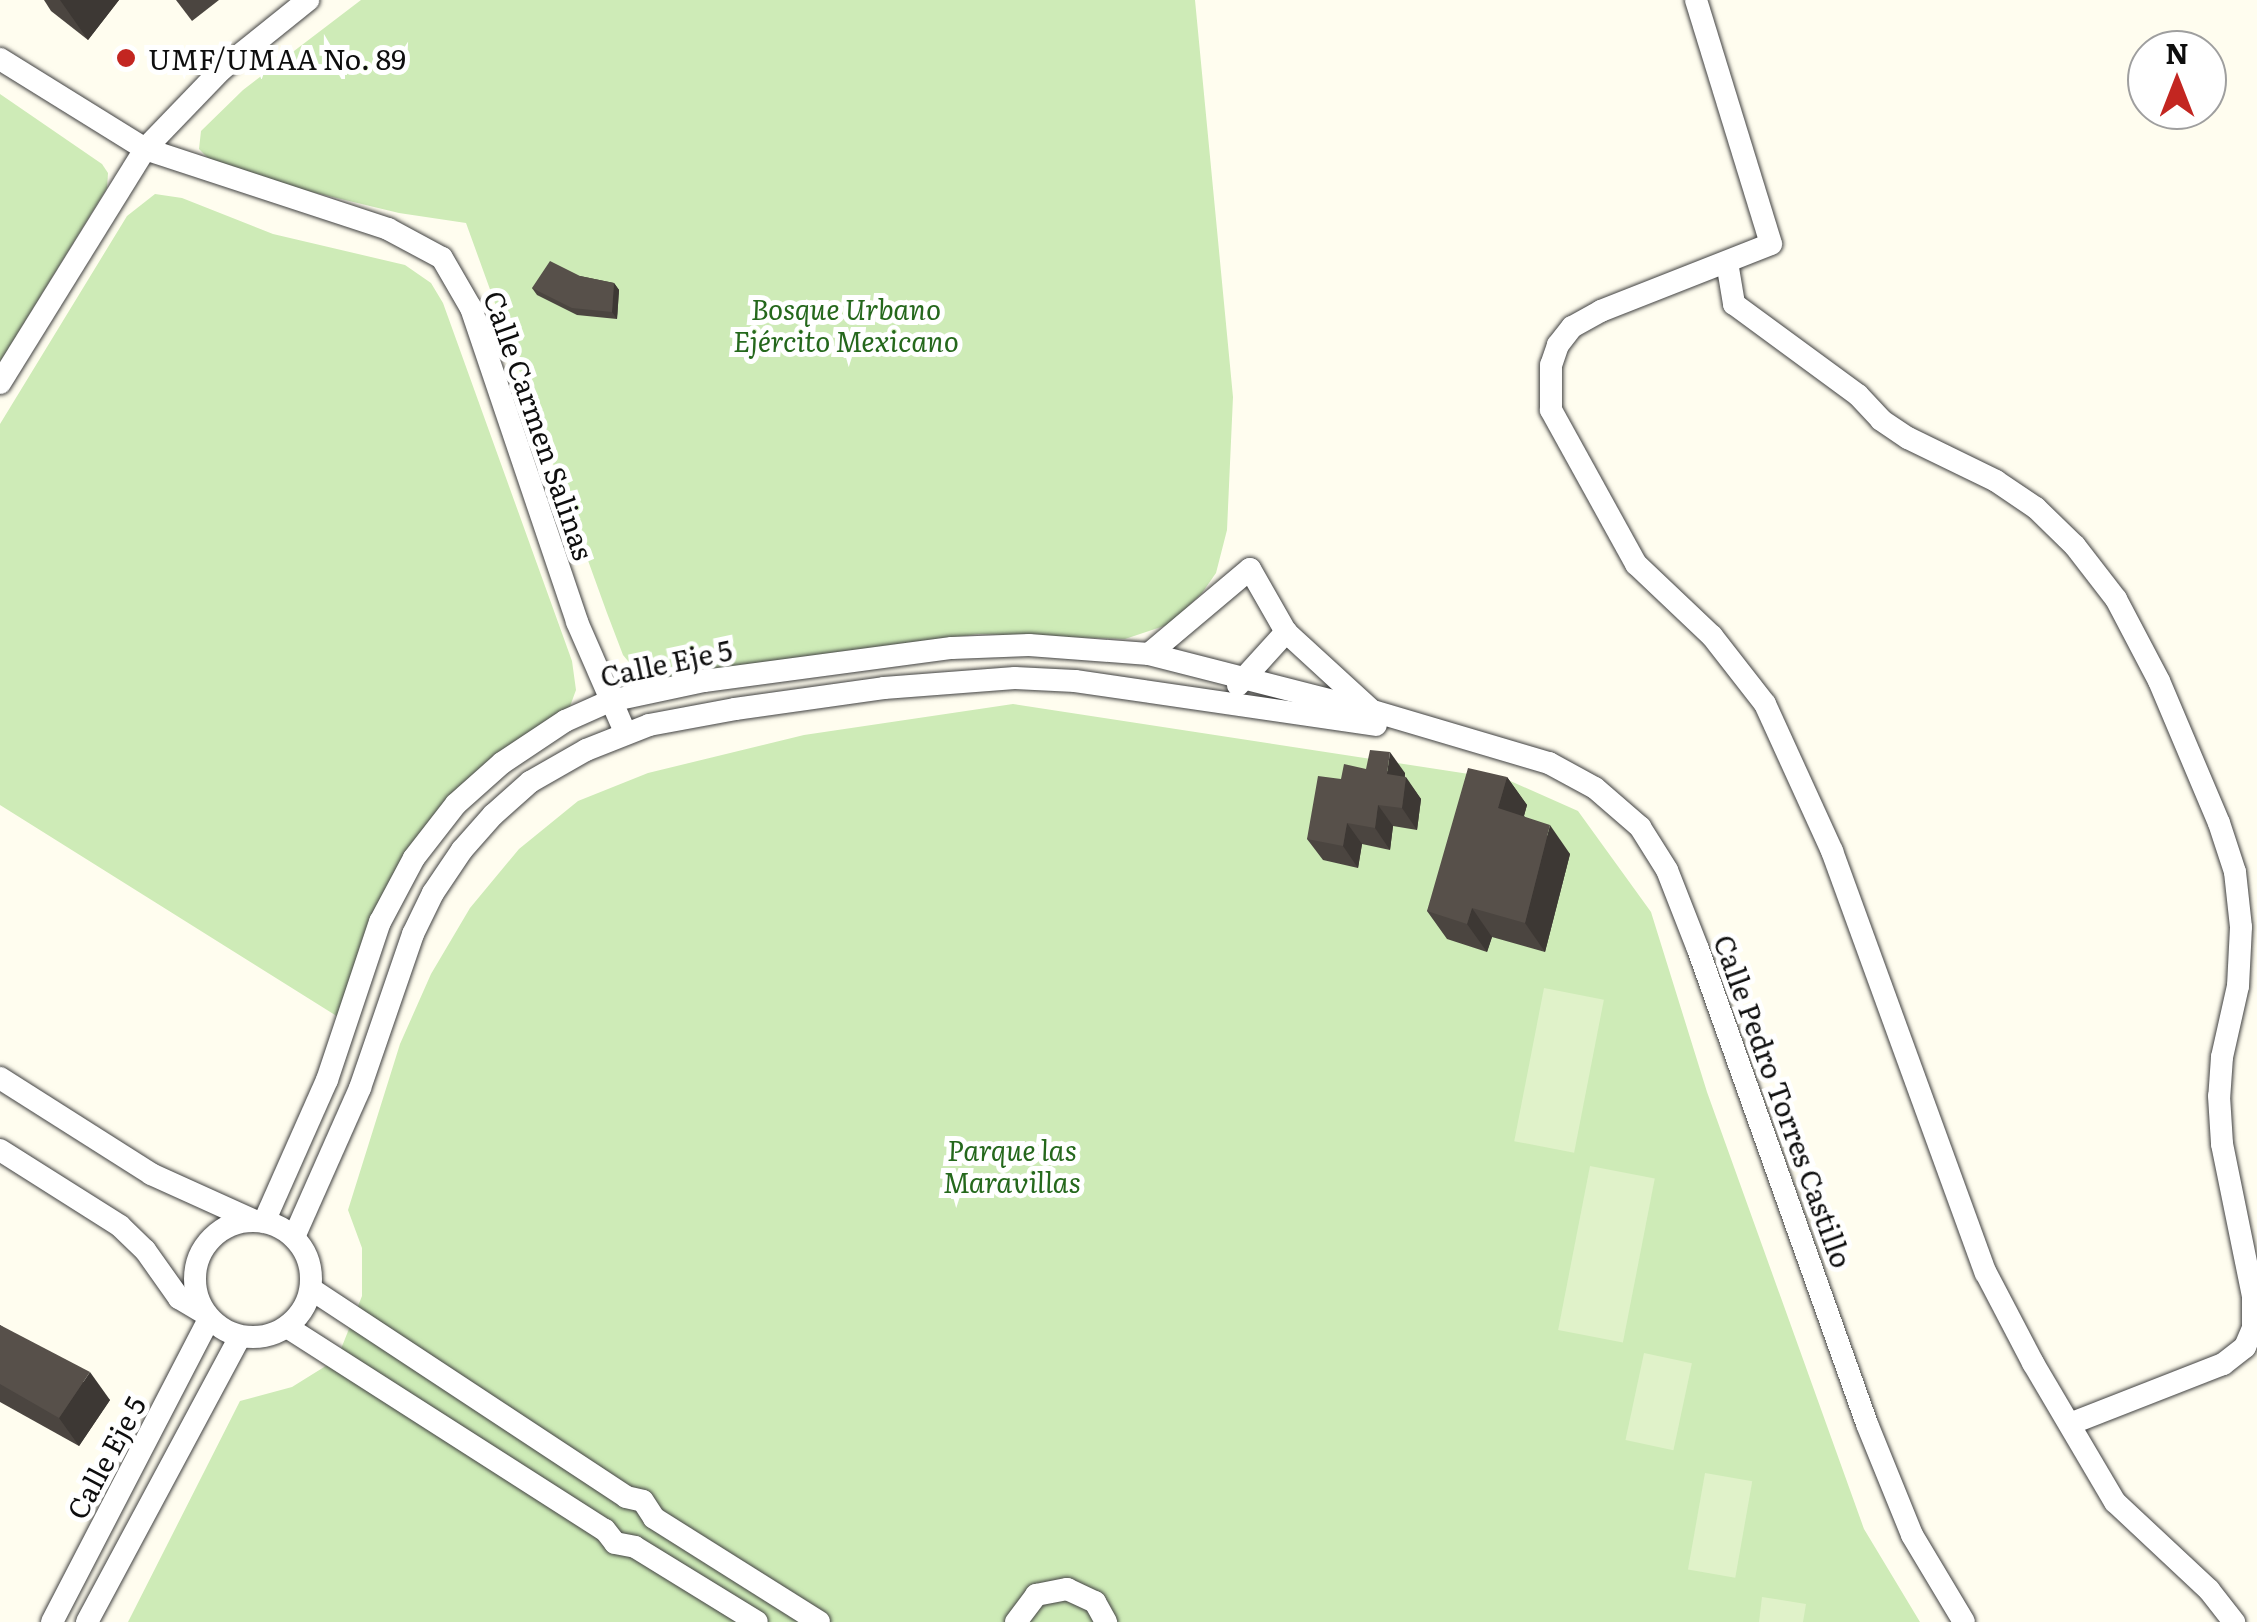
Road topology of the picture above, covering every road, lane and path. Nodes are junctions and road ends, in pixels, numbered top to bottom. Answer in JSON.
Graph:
{"nodes":[{"id":1,"x":308,"y":0,"type":"edge"},
{"id":2,"x":1696,"y":0,"type":"edge"},
{"id":3,"x":0,"y":59,"type":"edge"},
{"id":4,"x":145,"y":149,"type":"junction"},
{"id":5,"x":1727,"y":262,"type":"junction"},
{"id":6,"x":0,"y":383,"type":"edge"},
{"id":7,"x":1286,"y":632,"type":"junction"},
{"id":8,"x":1149,"y":654,"type":"junction"},
{"id":9,"x":1245,"y":679,"type":"junction"},
{"id":10,"x":610,"y":701,"type":"junction"},
{"id":11,"x":1218,"y":702,"type":"junction"},
{"id":12,"x":1372,"y":718,"type":"junction"},
{"id":13,"x":626,"y":732,"type":"junction"},
{"id":14,"x":0,"y":1078,"type":"edge"},
{"id":15,"x":0,"y":1150,"type":"edge"},
{"id":16,"x":260,"y":1221,"type":"junction"},
{"id":17,"x":294,"y":1238,"type":"junction"},
{"id":18,"x":311,"y":1289,"type":"junction"},
{"id":19,"x":207,"y":1316,"type":"junction"},
{"id":20,"x":287,"y":1327,"type":"junction"},
{"id":21,"x":240,"y":1336,"type":"junction"},
{"id":22,"x":2070,"y":1424,"type":"junction"},
{"id":23,"x":626,"y":1498,"type":"junction"},
{"id":24,"x":654,"y":1518,"type":"junction"},
{"id":25,"x":605,"y":1530,"type":"junction"},
{"id":26,"x":636,"y":1547,"type":"junction"},
{"id":27,"x":52,"y":1622,"type":"edge"},
{"id":28,"x":87,"y":1622,"type":"edge"},
{"id":29,"x":757,"y":1622,"type":"edge"},
{"id":30,"x":819,"y":1622,"type":"edge"},
{"id":31,"x":1016,"y":1622,"type":"edge"},
{"id":32,"x":1106,"y":1622,"type":"edge"},
{"id":33,"x":1964,"y":1622,"type":"edge"},
{"id":34,"x":2234,"y":1622,"type":"edge"}],
"edges":[{"from":1,"to":4,"type":"street"},
{"from":2,"to":5,"type":"street"},
{"from":3,"to":4,"type":"street","name":"Calle Carmen Salinas"},
{"from":4,"to":6,"type":"street"},
{"from":4,"to":10,"type":"street","name":"Calle Carmen Salinas"},
{"from":5,"to":22,"type":"street"},
{"from":5,"to":22,"type":"street"},
{"from":7,"to":8,"type":"street"},
{"from":7,"to":9,"type":"street"},
{"from":7,"to":12,"type":"street"},
{"from":8,"to":9,"type":"street","name":"Calle Eje 5"},
{"from":8,"to":10,"type":"street","name":"Calle Eje 5"},
{"from":9,"to":11,"type":"street"},
{"from":9,"to":12,"type":"street","name":"Calle Eje 5"},
{"from":10,"to":13,"type":"street","name":"Calle Carmen Salinas"},
{"from":10,"to":16,"type":"street","name":"Calle Eje 5"},
{"from":11,"to":12,"type":"street","name":"Calle Eje 5"},
{"from":11,"to":13,"type":"street","name":"Calle Eje 5"},
{"from":12,"to":33,"type":"street","name":"Calle Pedro Torres Castillo"},
{"from":13,"to":17,"type":"street","name":"Calle Eje 5"},
{"from":14,"to":16,"type":"street"},
{"from":15,"to":19,"type":"street"},
{"from":16,"to":17,"type":"street"},
{"from":16,"to":19,"type":"street"},
{"from":17,"to":18,"type":"street"},
{"from":18,"to":20,"type":"street"},
{"from":18,"to":23,"type":"street"},
{"from":19,"to":21,"type":"street"},
{"from":19,"to":27,"type":"street","name":"Calle Eje 5"},
{"from":20,"to":21,"type":"street"},
{"from":20,"to":25,"type":"street"},
{"from":21,"to":28,"type":"street"},
{"from":22,"to":34,"type":"street"},
{"from":23,"to":24,"type":"street"},
{"from":23,"to":25,"type":"street"},
{"from":24,"to":26,"type":"street"},
{"from":24,"to":30,"type":"street"},
{"from":25,"to":26,"type":"street"},
{"from":26,"to":29,"type":"street"},
{"from":31,"to":32,"type":"street"}]}
